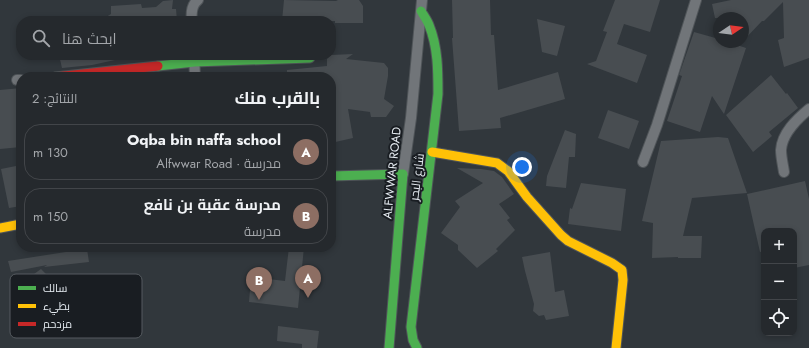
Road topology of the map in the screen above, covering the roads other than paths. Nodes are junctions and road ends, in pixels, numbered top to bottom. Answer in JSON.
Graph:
{"nodes":[{"id":1,"x":198,"y":0,"type":"edge"},
{"id":2,"x":422,"y":0,"type":"edge"},
{"id":3,"x":696,"y":0,"type":"edge"},
{"id":4,"x":422,"y":11,"type":"junction"},
{"id":5,"x":192,"y":16,"type":"edge"},
{"id":6,"x":184,"y":60,"type":"edge"},
{"id":7,"x":194,"y":60,"type":"edge"},
{"id":8,"x":108,"y":72,"type":"edge"},
{"id":9,"x":195,"y":72,"type":"edge"},
{"id":10,"x":809,"y":109,"type":"edge"},
{"id":11,"x":432,"y":152,"type":"junction"},
{"id":12,"x":643,"y":162,"type":"dead end"},
{"id":13,"x":784,"y":172,"type":"dead end"},
{"id":14,"x":403,"y":174,"type":"junction"},
{"id":15,"x":336,"y":176,"type":"edge"},
{"id":16,"x":16,"y":225,"type":"edge"},
{"id":17,"x":0,"y":228,"type":"edge"},
{"id":18,"x":389,"y":348,"type":"edge"},
{"id":19,"x":417,"y":348,"type":"edge"},
{"id":20,"x":616,"y":348,"type":"edge"}],
"edges":[{"from":1,"to":5,"type":"street"},
{"from":2,"to":4,"type":"street","name":"ALFWWAR ROAD"},
{"from":3,"to":12,"type":"street"},
{"from":4,"to":11,"type":"street","name":"شارع البحر"},
{"from":4,"to":14,"type":"street","name":"ALFWWAR ROAD"},
{"from":6,"to":8,"type":"street"},
{"from":7,"to":9,"type":"street"},
{"from":10,"to":13,"type":"street"},
{"from":11,"to":19,"type":"street","name":"شارع البحر"},
{"from":11,"to":20,"type":"street"},
{"from":14,"to":15,"type":"street"},
{"from":14,"to":18,"type":"street","name":"ALFWWAR ROAD"},
{"from":16,"to":17,"type":"street"}]}
